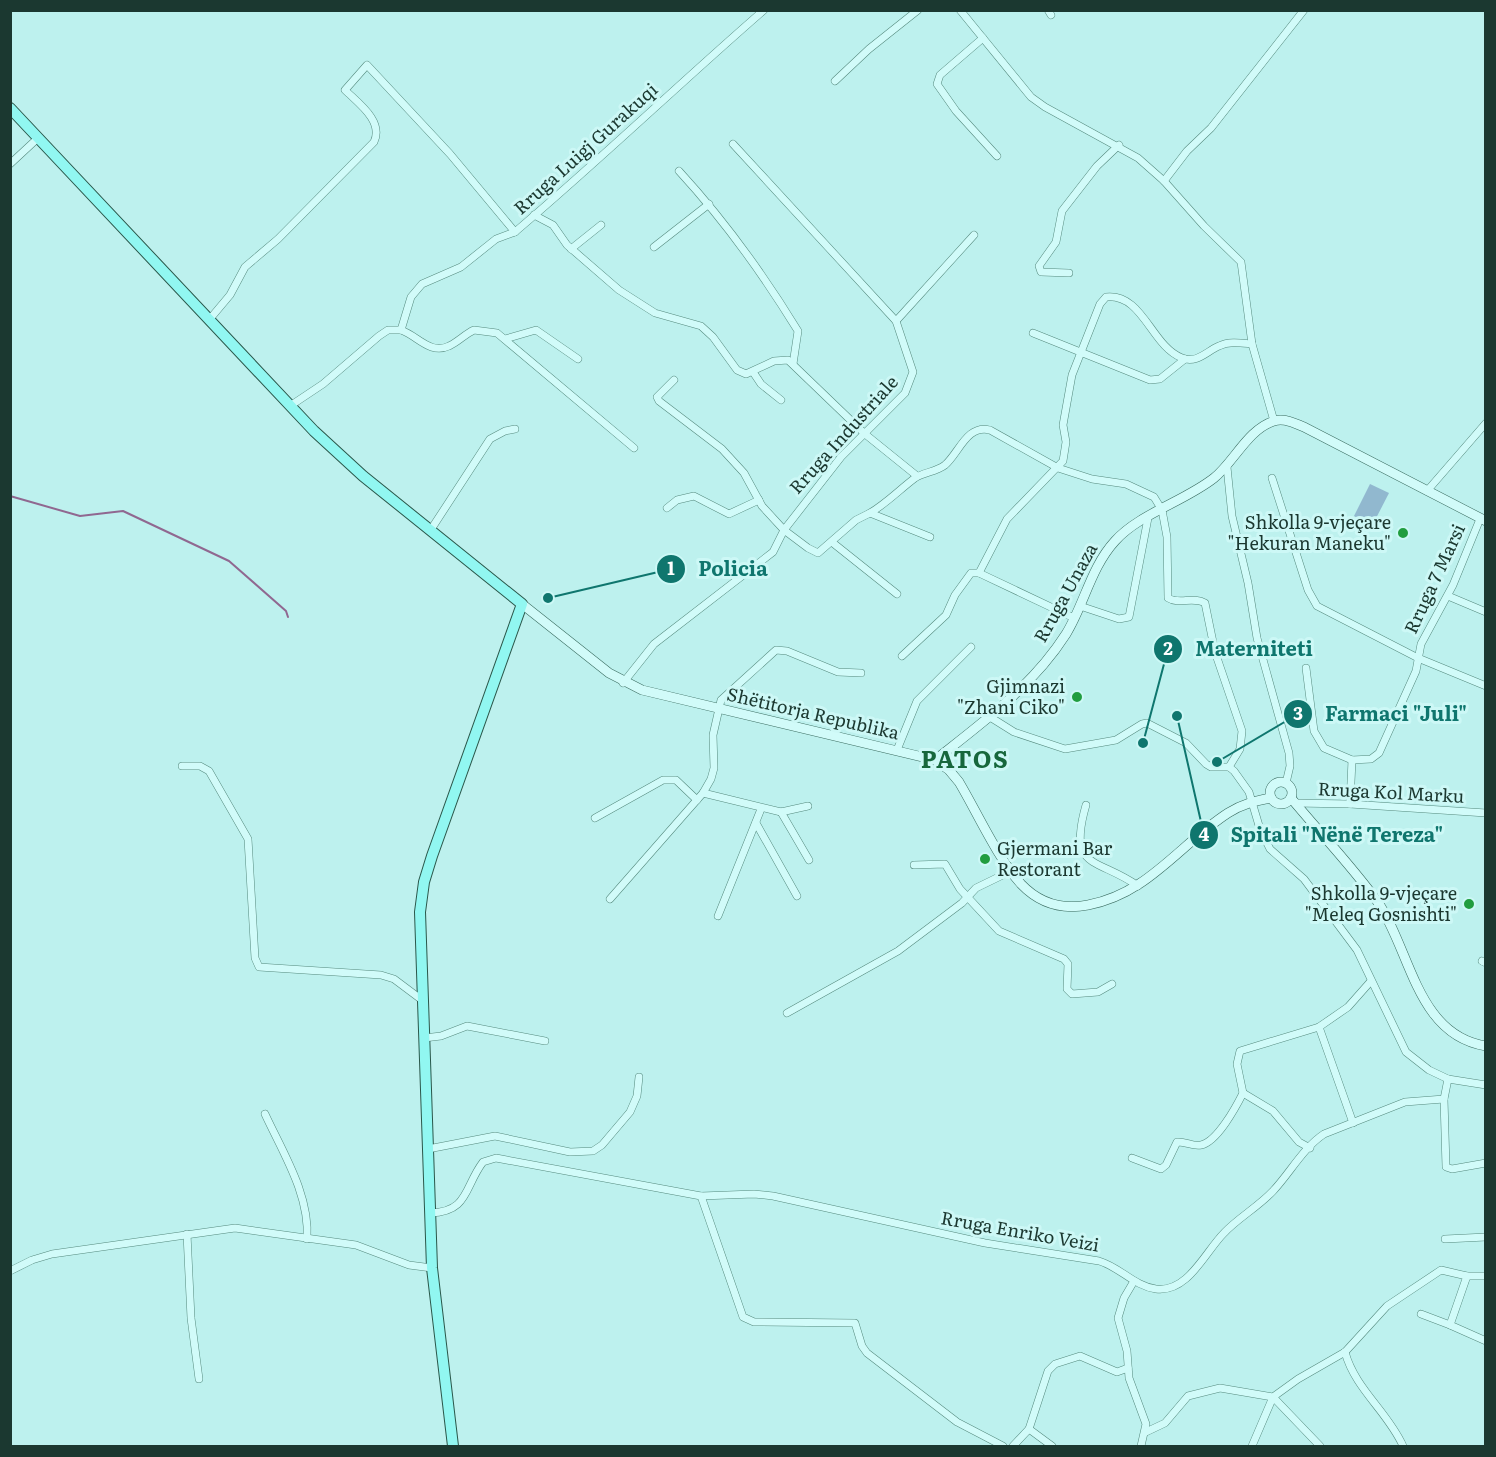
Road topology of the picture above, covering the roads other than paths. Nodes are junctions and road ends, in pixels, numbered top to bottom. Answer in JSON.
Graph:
{"nodes":[{"id":1,"x":764,"y":10,"type":"edge"},
{"id":2,"x":918,"y":10,"type":"edge"},
{"id":3,"x":960,"y":10,"type":"edge"},
{"id":4,"x":1304,"y":10,"type":"edge"},
{"id":5,"x":983,"y":38,"type":"junction"},
{"id":6,"x":835,"y":81,"type":"dead end"},
{"id":7,"x":10,"y":108,"type":"edge"},
{"id":8,"x":38,"y":138,"type":"junction"},
{"id":9,"x":733,"y":144,"type":"dead end"},
{"id":10,"x":1119,"y":145,"type":"junction"},
{"id":11,"x":998,"y":156,"type":"dead end"},
{"id":12,"x":10,"y":164,"type":"edge"},
{"id":13,"x":679,"y":171,"type":"dead end"},
{"id":14,"x":1164,"y":181,"type":"junction"},
{"id":15,"x":709,"y":204,"type":"junction"},
{"id":16,"x":534,"y":215,"type":"junction"},
{"id":17,"x":601,"y":225,"type":"dead end"},
{"id":18,"x":515,"y":232,"type":"junction"},
{"id":19,"x":974,"y":235,"type":"dead end"},
{"id":20,"x":654,"y":247,"type":"dead end"},
{"id":21,"x":571,"y":249,"type":"junction"},
{"id":22,"x":1069,"y":273,"type":"dead end"},
{"id":23,"x":209,"y":320,"type":"junction"},
{"id":24,"x":896,"y":321,"type":"junction"},
{"id":25,"x":401,"y":330,"type":"junction"},
{"id":26,"x":1033,"y":333,"type":"dead end"},
{"id":27,"x":505,"y":339,"type":"junction"},
{"id":28,"x":1252,"y":344,"type":"junction"},
{"id":29,"x":1080,"y":353,"type":"junction"},
{"id":30,"x":578,"y":359,"type":"dead end"},
{"id":31,"x":1185,"y":359,"type":"junction"},
{"id":32,"x":793,"y":364,"type":"junction"},
{"id":33,"x":753,"y":372,"type":"junction"},
{"id":34,"x":674,"y":380,"type":"dead end"},
{"id":35,"x":781,"y":399,"type":"dead end"},
{"id":36,"x":290,"y":406,"type":"junction"},
{"id":37,"x":1274,"y":421,"type":"junction"},
{"id":38,"x":1485,"y":423,"type":"edge"},
{"id":39,"x":515,"y":429,"type":"dead end"},
{"id":40,"x":865,"y":434,"type":"junction"},
{"id":41,"x":634,"y":447,"type":"dead end"},
{"id":42,"x":1227,"y":467,"type":"junction"},
{"id":43,"x":1058,"y":468,"type":"junction"},
{"id":44,"x":917,"y":476,"type":"junction"},
{"id":45,"x":1272,"y":478,"type":"dead end"},
{"id":46,"x":1427,"y":491,"type":"junction"},
{"id":47,"x":759,"y":500,"type":"junction"},
{"id":48,"x":667,"y":508,"type":"dead end"},
{"id":49,"x":1162,"y":510,"type":"junction"},
{"id":50,"x":870,"y":513,"type":"junction"},
{"id":51,"x":1148,"y":518,"type":"junction"},
{"id":52,"x":1483,"y":520,"type":"edge"},
{"id":53,"x":784,"y":530,"type":"junction"},
{"id":54,"x":430,"y":531,"type":"junction"},
{"id":55,"x":930,"y":537,"type":"dead end"},
{"id":56,"x":833,"y":543,"type":"junction"},
{"id":57,"x":979,"y":573,"type":"junction"},
{"id":58,"x":897,"y":594,"type":"dead end"},
{"id":59,"x":1448,"y":596,"type":"junction"},
{"id":60,"x":522,"y":604,"type":"junction"},
{"id":61,"x":1080,"y":606,"type":"junction"},
{"id":62,"x":1485,"y":612,"type":"edge"},
{"id":63,"x":1074,"y":618,"type":"junction"},
{"id":64,"x":971,"y":648,"type":"dead end"},
{"id":65,"x":902,"y":656,"type":"dead end"},
{"id":66,"x":1418,"y":658,"type":"junction"},
{"id":67,"x":1306,"y":668,"type":"dead end"},
{"id":68,"x":861,"y":673,"type":"dead end"},
{"id":69,"x":623,"y":683,"type":"junction"},
{"id":70,"x":1485,"y":686,"type":"edge"},
{"id":71,"x":717,"y":709,"type":"junction"},
{"id":72,"x":990,"y":717,"type":"junction"},
{"id":73,"x":897,"y":750,"type":"junction"},
{"id":74,"x":935,"y":760,"type":"junction"},
{"id":75,"x":1352,"y":760,"type":"junction"},
{"id":76,"x":182,"y":766,"type":"dead end"},
{"id":77,"x":1229,"y":767,"type":"junction"},
{"id":78,"x":1286,"y":783,"type":"junction"},
{"id":79,"x":703,"y":793,"type":"junction"},
{"id":80,"x":1272,"y":798,"type":"junction"},
{"id":81,"x":697,"y":800,"type":"junction"},
{"id":82,"x":1252,"y":801,"type":"junction"},
{"id":83,"x":1293,"y":801,"type":"junction"},
{"id":84,"x":1350,"y":804,"type":"junction"},
{"id":85,"x":1086,"y":805,"type":"dead end"},
{"id":86,"x":807,"y":806,"type":"dead end"},
{"id":87,"x":761,"y":809,"type":"junction"},
{"id":88,"x":781,"y":812,"type":"junction"},
{"id":89,"x":1485,"y":813,"type":"edge"},
{"id":90,"x":595,"y":818,"type":"dead end"},
{"id":91,"x":756,"y":823,"type":"junction"},
{"id":92,"x":809,"y":860,"type":"dead end"},
{"id":93,"x":914,"y":865,"type":"dead end"},
{"id":94,"x":1011,"y":871,"type":"junction"},
{"id":95,"x":1138,"y":886,"type":"junction"},
{"id":96,"x":797,"y":896,"type":"dead end"},
{"id":97,"x":967,"y":898,"type":"junction"},
{"id":98,"x":610,"y":899,"type":"dead end"},
{"id":99,"x":718,"y":915,"type":"dead end"},
{"id":100,"x":1371,"y":981,"type":"junction"},
{"id":101,"x":1112,"y":984,"type":"dead end"},
{"id":102,"x":422,"y":1000,"type":"junction"},
{"id":103,"x":787,"y":1013,"type":"dead end"},
{"id":104,"x":1319,"y":1027,"type":"junction"},
{"id":105,"x":424,"y":1038,"type":"junction"},
{"id":106,"x":545,"y":1041,"type":"dead end"},
{"id":107,"x":1485,"y":1046,"type":"edge"},
{"id":108,"x":639,"y":1077,"type":"dead end"},
{"id":109,"x":1448,"y":1079,"type":"junction"},
{"id":110,"x":1485,"y":1085,"type":"edge"},
{"id":111,"x":1243,"y":1093,"type":"junction"},
{"id":112,"x":1444,"y":1099,"type":"junction"},
{"id":113,"x":265,"y":1114,"type":"dead end"},
{"id":114,"x":1353,"y":1123,"type":"junction"},
{"id":115,"x":1310,"y":1148,"type":"junction"},
{"id":116,"x":428,"y":1149,"type":"junction"},
{"id":117,"x":1132,"y":1158,"type":"dead end"},
{"id":118,"x":1485,"y":1164,"type":"edge"},
{"id":119,"x":701,"y":1196,"type":"junction"},
{"id":120,"x":430,"y":1213,"type":"junction"},
{"id":121,"x":187,"y":1234,"type":"junction"},
{"id":122,"x":1485,"y":1237,"type":"edge"},
{"id":123,"x":308,"y":1239,"type":"junction"},
{"id":124,"x":1445,"y":1239,"type":"dead end"},
{"id":125,"x":432,"y":1269,"type":"junction"},
{"id":126,"x":10,"y":1271,"type":"edge"},
{"id":127,"x":1485,"y":1275,"type":"edge"},
{"id":128,"x":1467,"y":1276,"type":"junction"},
{"id":129,"x":1134,"y":1281,"type":"junction"},
{"id":130,"x":1421,"y":1314,"type":"dead end"},
{"id":131,"x":1450,"y":1325,"type":"junction"},
{"id":132,"x":1485,"y":1341,"type":"edge"},
{"id":133,"x":1345,"y":1352,"type":"junction"},
{"id":134,"x":1128,"y":1368,"type":"junction"},
{"id":135,"x":199,"y":1379,"type":"dead end"},
{"id":136,"x":1274,"y":1397,"type":"junction"},
{"id":137,"x":1029,"y":1429,"type":"junction"},
{"id":138,"x":1146,"y":1432,"type":"junction"},
{"id":139,"x":453,"y":1446,"type":"edge"},
{"id":140,"x":1003,"y":1446,"type":"edge"},
{"id":141,"x":1013,"y":1446,"type":"edge"},
{"id":142,"x":1052,"y":1446,"type":"edge"},
{"id":143,"x":1141,"y":1446,"type":"edge"},
{"id":144,"x":1252,"y":1446,"type":"edge"},
{"id":145,"x":1320,"y":1446,"type":"edge"},
{"id":146,"x":1403,"y":1446,"type":"edge"}],
"edges":[{"from":1,"to":16,"type":"street","name":"Rruga Luigj Gurakuqi"},
{"from":2,"to":6,"type":"street"},
{"from":3,"to":5,"type":"street"},
{"from":4,"to":14,"type":"street"},
{"from":5,"to":10,"type":"street"},
{"from":5,"to":11,"type":"street"},
{"from":7,"to":8,"type":"main road"},
{"from":8,"to":12,"type":"street"},
{"from":8,"to":23,"type":"main road"},
{"from":9,"to":24,"type":"street","name":"Rruga Industriale"},
{"from":10,"to":14,"type":"street"},
{"from":10,"to":22,"type":"street"},
{"from":13,"to":15,"type":"street"},
{"from":14,"to":28,"type":"street"},
{"from":15,"to":20,"type":"street"},
{"from":15,"to":32,"type":"street"},
{"from":16,"to":18,"type":"street","name":"Rruga Luigj Gurakuqi"},
{"from":16,"to":21,"type":"street"},
{"from":17,"to":21,"type":"street"},
{"from":18,"to":23,"type":"street"},
{"from":18,"to":25,"type":"street","name":"Rruga Luigj Gurakuqi"},
{"from":19,"to":24,"type":"street"},
{"from":21,"to":33,"type":"street"},
{"from":23,"to":36,"type":"main road"},
{"from":24,"to":40,"type":"street","name":"Rruga Industriale"},
{"from":25,"to":27,"type":"street"},
{"from":25,"to":36,"type":"street"},
{"from":26,"to":29,"type":"street"},
{"from":27,"to":30,"type":"street"},
{"from":27,"to":41,"type":"street"},
{"from":28,"to":31,"type":"street"},
{"from":28,"to":37,"type":"street"},
{"from":29,"to":31,"type":"street"},
{"from":29,"to":31,"type":"street"},
{"from":29,"to":43,"type":"street"},
{"from":32,"to":33,"type":"street"},
{"from":32,"to":40,"type":"street"},
{"from":33,"to":35,"type":"street"},
{"from":34,"to":47,"type":"street"},
{"from":36,"to":54,"type":"main road"},
{"from":37,"to":42,"type":"main road","name":"Rruga Unaza"},
{"from":37,"to":46,"type":"main road"},
{"from":38,"to":46,"type":"street"},
{"from":39,"to":54,"type":"street"},
{"from":40,"to":44,"type":"street"},
{"from":40,"to":53,"type":"street","name":"Rruga Industriale"},
{"from":42,"to":49,"type":"main road","name":"Rruga Unaza"},
{"from":42,"to":78,"type":"street"},
{"from":43,"to":44,"type":"street"},
{"from":43,"to":49,"type":"street"},
{"from":43,"to":57,"type":"street"},
{"from":44,"to":50,"type":"street"},
{"from":45,"to":66,"type":"street"},
{"from":46,"to":52,"type":"main road"},
{"from":47,"to":48,"type":"street"},
{"from":47,"to":53,"type":"street"},
{"from":49,"to":51,"type":"main road","name":"Rruga Unaza"},
{"from":49,"to":77,"type":"street"},
{"from":50,"to":55,"type":"street"},
{"from":50,"to":56,"type":"street"},
{"from":51,"to":61,"type":"main road","name":"Rruga Unaza"},
{"from":51,"to":61,"type":"street"},
{"from":52,"to":59,"type":"street","name":"Rruga 7 Marsi"},
{"from":53,"to":56,"type":"street"},
{"from":53,"to":69,"type":"street","name":"Rruga Industriale"},
{"from":54,"to":60,"type":"main road"},
{"from":56,"to":58,"type":"street"},
{"from":57,"to":63,"type":"street"},
{"from":57,"to":65,"type":"street"},
{"from":59,"to":62,"type":"street"},
{"from":59,"to":66,"type":"street","name":"Rruga 7 Marsi"},
{"from":60,"to":69,"type":"main road","name":"Shëtitorja Republika"},
{"from":60,"to":102,"type":"main road"},
{"from":61,"to":63,"type":"main road","name":"Rruga Unaza"},
{"from":63,"to":72,"type":"main road","name":"Rruga Unaza"},
{"from":64,"to":73,"type":"street"},
{"from":66,"to":70,"type":"street"},
{"from":66,"to":75,"type":"street","name":"Rruga 7 Marsi"},
{"from":67,"to":75,"type":"street"},
{"from":68,"to":71,"type":"street"},
{"from":69,"to":71,"type":"main road","name":"Shëtitorja Republika"},
{"from":71,"to":73,"type":"main road","name":"Shëtitorja Republika"},
{"from":71,"to":79,"type":"street"},
{"from":72,"to":74,"type":"main road","name":"Rruga Unaza"},
{"from":72,"to":77,"type":"street"},
{"from":73,"to":74,"type":"main road","name":"Shëtitorja Republika"},
{"from":74,"to":94,"type":"main road","name":"Shëtitorja Republika"},
{"from":75,"to":84,"type":"street"},
{"from":76,"to":102,"type":"street"},
{"from":77,"to":82,"type":"street"},
{"from":78,"to":80,"type":"main road"},
{"from":78,"to":83,"type":"main road"},
{"from":79,"to":81,"type":"street"},
{"from":79,"to":87,"type":"street"},
{"from":80,"to":82,"type":"main road","name":"Shëtitorja Republika"},
{"from":80,"to":83,"type":"main road"},
{"from":81,"to":90,"type":"street"},
{"from":81,"to":98,"type":"street"},
{"from":82,"to":95,"type":"main road","name":"Shëtitorja Republika"},
{"from":82,"to":100,"type":"street"},
{"from":83,"to":84,"type":"street","name":"Rruga Kol Marku"},
{"from":83,"to":107,"type":"main road"},
{"from":84,"to":89,"type":"street","name":"Rruga Kol Marku"},
{"from":85,"to":95,"type":"street"},
{"from":86,"to":88,"type":"street"},
{"from":87,"to":88,"type":"street"},
{"from":87,"to":91,"type":"street"},
{"from":88,"to":92,"type":"street"},
{"from":91,"to":96,"type":"street"},
{"from":91,"to":99,"type":"street"},
{"from":93,"to":97,"type":"street"},
{"from":94,"to":95,"type":"main road","name":"Shëtitorja Republika"},
{"from":94,"to":97,"type":"street"},
{"from":97,"to":101,"type":"street"},
{"from":97,"to":103,"type":"street"},
{"from":100,"to":104,"type":"street"},
{"from":100,"to":109,"type":"street"},
{"from":102,"to":105,"type":"main road"},
{"from":104,"to":111,"type":"street"},
{"from":104,"to":114,"type":"street"},
{"from":105,"to":106,"type":"street"},
{"from":105,"to":116,"type":"main road"},
{"from":108,"to":116,"type":"street"},
{"from":109,"to":110,"type":"street"},
{"from":109,"to":112,"type":"street"},
{"from":111,"to":115,"type":"street"},
{"from":111,"to":117,"type":"street"},
{"from":112,"to":114,"type":"street","name":"Rruga Enriko Veizi"},
{"from":112,"to":118,"type":"street"},
{"from":113,"to":123,"type":"street"},
{"from":114,"to":115,"type":"street","name":"Rruga Enriko Veizi"},
{"from":115,"to":129,"type":"street","name":"Rruga Enriko Veizi"},
{"from":116,"to":120,"type":"main road"},
{"from":119,"to":120,"type":"street","name":"Rruga Enriko Veizi"},
{"from":119,"to":129,"type":"street","name":"Rruga Enriko Veizi"},
{"from":119,"to":140,"type":"street"},
{"from":120,"to":125,"type":"main road"},
{"from":121,"to":123,"type":"street"},
{"from":121,"to":126,"type":"street"},
{"from":121,"to":135,"type":"street"},
{"from":122,"to":124,"type":"street"},
{"from":123,"to":125,"type":"street"},
{"from":125,"to":139,"type":"main road"},
{"from":127,"to":128,"type":"street"},
{"from":128,"to":131,"type":"street"},
{"from":128,"to":133,"type":"street"},
{"from":129,"to":134,"type":"street"},
{"from":130,"to":131,"type":"street"},
{"from":131,"to":132,"type":"street"},
{"from":133,"to":136,"type":"street"},
{"from":133,"to":146,"type":"street"},
{"from":134,"to":137,"type":"street"},
{"from":134,"to":138,"type":"street"},
{"from":136,"to":138,"type":"street"},
{"from":136,"to":144,"type":"street"},
{"from":136,"to":145,"type":"street"},
{"from":137,"to":141,"type":"street"},
{"from":137,"to":142,"type":"street"},
{"from":138,"to":143,"type":"street"}]}
